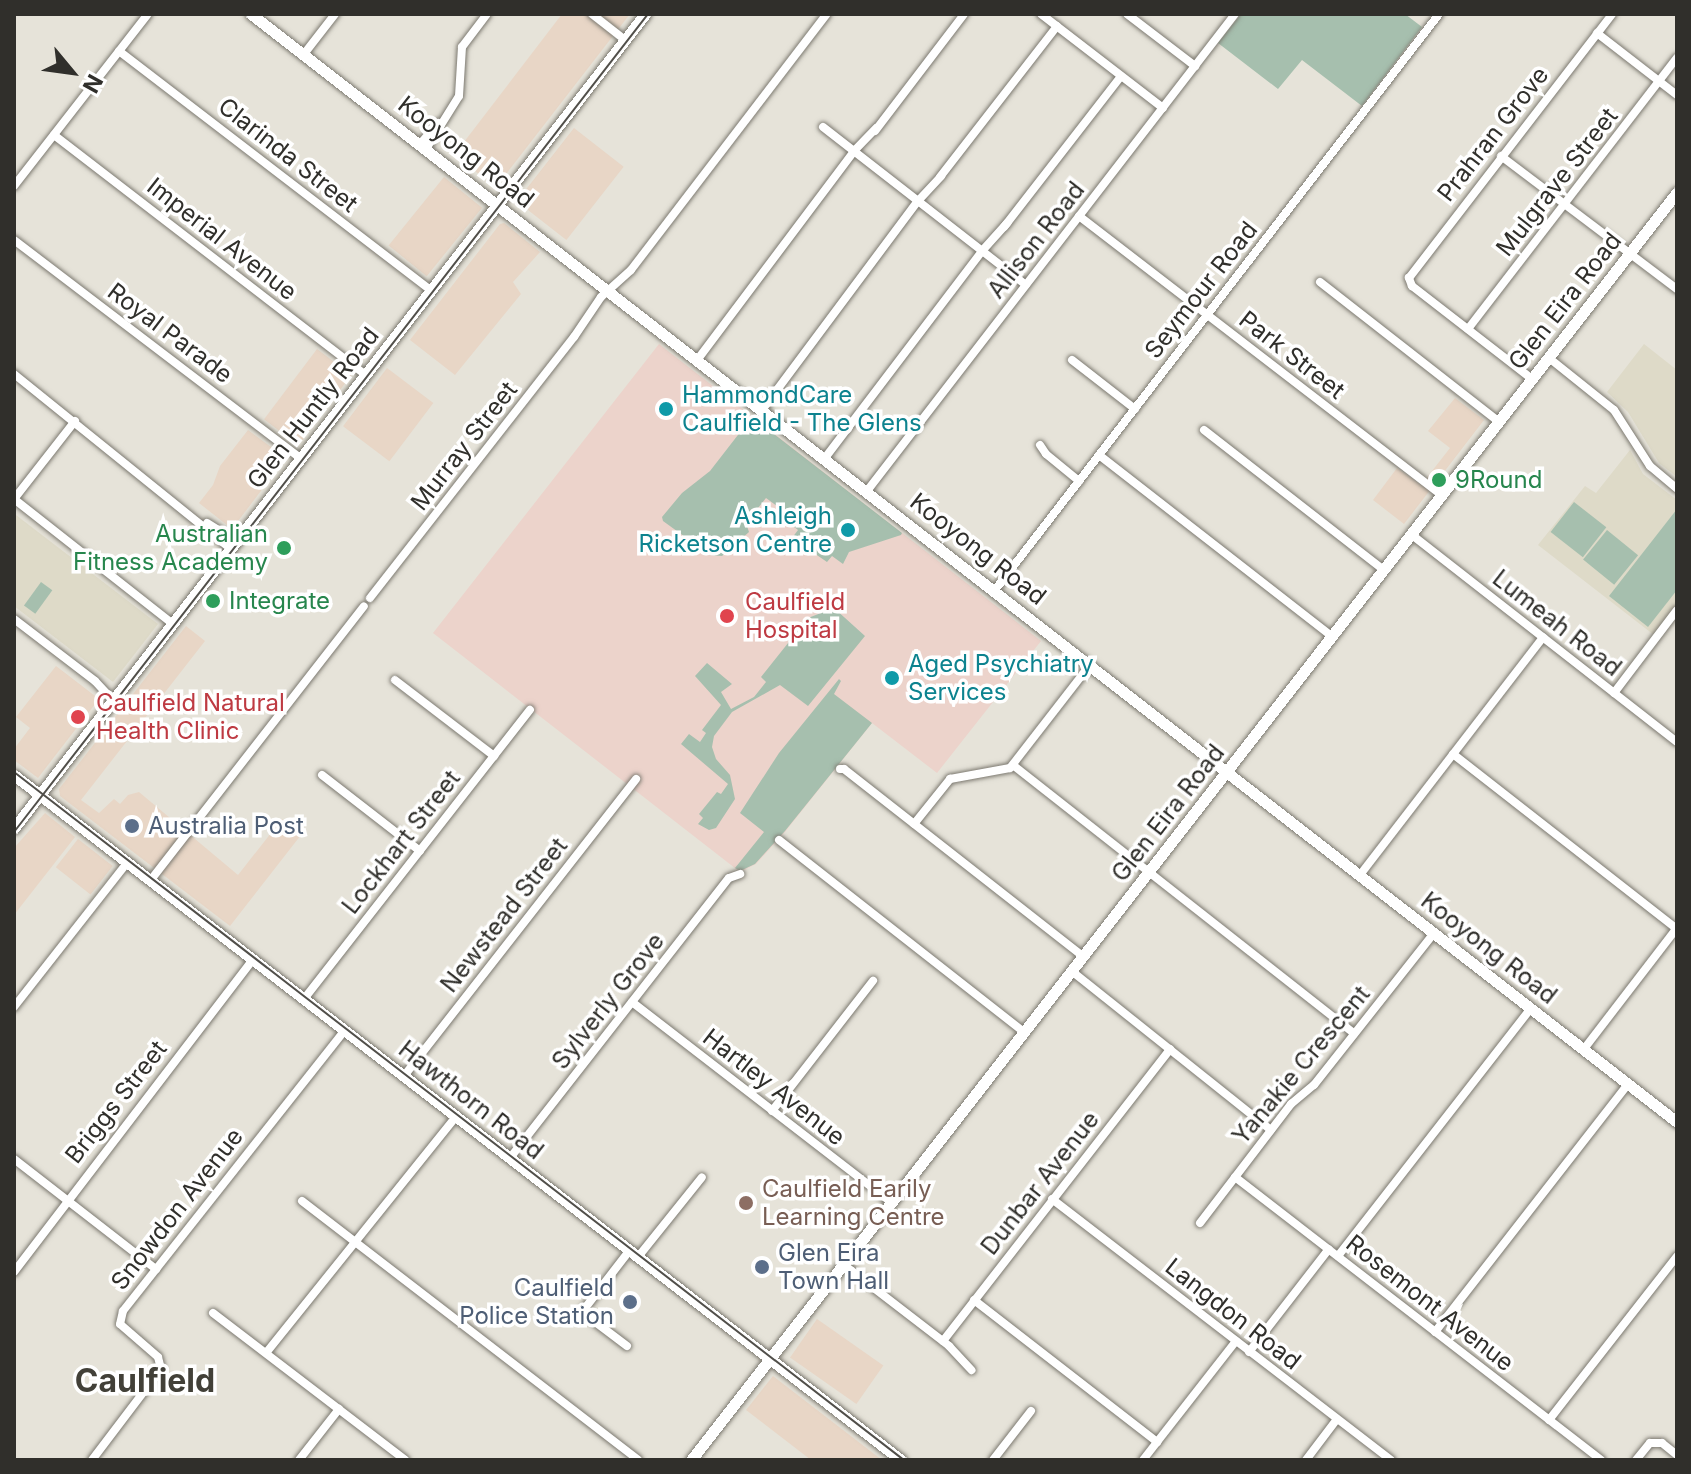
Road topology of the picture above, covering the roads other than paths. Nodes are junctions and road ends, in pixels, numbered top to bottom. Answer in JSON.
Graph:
{"nodes":[{"id":1,"x":148,"y":14,"type":"edge"},
{"id":2,"x":251,"y":14,"type":"edge"},
{"id":3,"x":335,"y":14,"type":"edge"},
{"id":4,"x":487,"y":14,"type":"edge"},
{"id":5,"x":592,"y":14,"type":"edge"},
{"id":6,"x":645,"y":14,"type":"edge"},
{"id":7,"x":964,"y":14,"type":"edge"},
{"id":8,"x":1041,"y":14,"type":"edge"},
{"id":9,"x":1127,"y":14,"type":"edge"},
{"id":10,"x":1235,"y":14,"type":"edge"},
{"id":11,"x":1439,"y":14,"type":"edge"},
{"id":12,"x":1612,"y":14,"type":"edge"},
{"id":13,"x":822,"y":16,"type":"edge"},
{"id":14,"x":1057,"y":26,"type":"junction"},
{"id":15,"x":1597,"y":33,"type":"junction"},
{"id":16,"x":625,"y":40,"type":"junction"},
{"id":17,"x":119,"y":51,"type":"junction"},
{"id":18,"x":304,"y":54,"type":"junction"},
{"id":19,"x":1677,"y":58,"type":"edge"},
{"id":20,"x":1195,"y":66,"type":"junction"},
{"id":21,"x":1121,"y":76,"type":"junction"},
{"id":22,"x":1659,"y":81,"type":"junction"},
{"id":23,"x":1677,"y":95,"type":"edge"},
{"id":24,"x":1163,"y":108,"type":"junction"},
{"id":25,"x":823,"y":127,"type":"dead end"},
{"id":26,"x":54,"y":135,"type":"junction"},
{"id":27,"x":423,"y":146,"type":"junction"},
{"id":28,"x":857,"y":153,"type":"junction"},
{"id":29,"x":1501,"y":156,"type":"junction"},
{"id":30,"x":14,"y":186,"type":"edge"},
{"id":31,"x":1677,"y":192,"type":"edge"},
{"id":32,"x":920,"y":203,"type":"junction"},
{"id":33,"x":499,"y":204,"type":"junction"},
{"id":34,"x":1564,"y":205,"type":"junction"},
{"id":35,"x":1079,"y":216,"type":"junction"},
{"id":36,"x":14,"y":240,"type":"edge"},
{"id":37,"x":984,"y":252,"type":"junction"},
{"id":38,"x":1629,"y":254,"type":"junction"},
{"id":39,"x":1320,"y":282,"type":"dead end"},
{"id":40,"x":1026,"y":285,"type":"junction"},
{"id":41,"x":1677,"y":289,"type":"edge"},
{"id":42,"x":432,"y":291,"type":"junction"},
{"id":43,"x":611,"y":292,"type":"junction"},
{"id":44,"x":1207,"y":315,"type":"junction"},
{"id":45,"x":1468,"y":329,"type":"junction"},
{"id":46,"x":1549,"y":358,"type":"junction"},
{"id":47,"x":698,"y":359,"type":"junction"},
{"id":48,"x":1072,"y":360,"type":"dead end"},
{"id":49,"x":14,"y":374,"type":"edge"},
{"id":50,"x":366,"y":375,"type":"junction"},
{"id":51,"x":1532,"y":379,"type":"junction"},
{"id":52,"x":1135,"y":409,"type":"junction"},
{"id":53,"x":762,"y":410,"type":"junction"},
{"id":54,"x":75,"y":421,"type":"junction"},
{"id":55,"x":1499,"y":422,"type":"junction"},
{"id":56,"x":1204,"y":430,"type":"dead end"},
{"id":57,"x":1040,"y":445,"type":"dead end"},
{"id":58,"x":1099,"y":455,"type":"junction"},
{"id":59,"x":825,"y":458,"type":"junction"},
{"id":60,"x":301,"y":459,"type":"junction"},
{"id":61,"x":1079,"y":481,"type":"junction"},
{"id":62,"x":1677,"y":489,"type":"edge"},
{"id":63,"x":867,"y":491,"type":"junction"},
{"id":64,"x":1442,"y":496,"type":"junction"},
{"id":65,"x":14,"y":499,"type":"edge"},
{"id":66,"x":1412,"y":535,"type":"junction"},
{"id":67,"x":234,"y":545,"type":"junction"},
{"id":68,"x":1384,"y":570,"type":"junction"},
{"id":69,"x":995,"y":590,"type":"junction"},
{"id":70,"x":1677,"y":610,"type":"edge"},
{"id":71,"x":14,"y":619,"type":"edge"},
{"id":72,"x":174,"y":622,"type":"junction"},
{"id":73,"x":1333,"y":637,"type":"junction"},
{"id":74,"x":1543,"y":637,"type":"junction"},
{"id":75,"x":1090,"y":665,"type":"junction"},
{"id":76,"x":395,"y":680,"type":"dead end"},
{"id":77,"x":1614,"y":693,"type":"junction"},
{"id":78,"x":116,"y":697,"type":"junction"},
{"id":79,"x":530,"y":710,"type":"dead end"},
{"id":80,"x":1677,"y":742,"type":"edge"},
{"id":81,"x":1453,"y":754,"type":"junction"},
{"id":82,"x":494,"y":756,"type":"junction"},
{"id":83,"x":1013,"y":765,"type":"junction"},
{"id":84,"x":840,"y":769,"type":"dead end"},
{"id":85,"x":1228,"y":772,"type":"junction"},
{"id":86,"x":14,"y":775,"type":"edge"},
{"id":87,"x":322,"y":775,"type":"dead end"},
{"id":88,"x":636,"y":779,"type":"dead end"},
{"id":89,"x":40,"y":795,"type":"junction"},
{"id":90,"x":914,"y":824,"type":"junction"},
{"id":91,"x":14,"y":828,"type":"edge"},
{"id":92,"x":779,"y":840,"type":"dead end"},
{"id":93,"x":420,"y":851,"type":"junction"},
{"id":94,"x":127,"y":863,"type":"junction"},
{"id":95,"x":1150,"y":873,"type":"junction"},
{"id":96,"x":740,"y":874,"type":"dead end"},
{"id":97,"x":1360,"y":875,"type":"junction"},
{"id":98,"x":150,"y":881,"type":"junction"},
{"id":99,"x":1677,"y":928,"type":"edge"},
{"id":100,"x":1434,"y":933,"type":"junction"},
{"id":101,"x":1084,"y":957,"type":"junction"},
{"id":102,"x":253,"y":959,"type":"junction"},
{"id":103,"x":1073,"y":972,"type":"junction"},
{"id":104,"x":873,"y":981,"type":"dead end"},
{"id":105,"x":304,"y":999,"type":"junction"},
{"id":106,"x":632,"y":1002,"type":"junction"},
{"id":107,"x":14,"y":1007,"type":"edge"},
{"id":108,"x":1531,"y":1008,"type":"junction"},
{"id":109,"x":342,"y":1028,"type":"junction"},
{"id":110,"x":1025,"y":1033,"type":"junction"},
{"id":111,"x":1354,"y":1033,"type":"junction"},
{"id":112,"x":1170,"y":1049,"type":"junction"},
{"id":113,"x":1584,"y":1049,"type":"junction"},
{"id":114,"x":404,"y":1076,"type":"junction"},
{"id":115,"x":1628,"y":1084,"type":"junction"},
{"id":116,"x":772,"y":1111,"type":"junction"},
{"id":117,"x":455,"y":1115,"type":"junction"},
{"id":118,"x":1677,"y":1122,"type":"edge"},
{"id":119,"x":1271,"y":1130,"type":"junction"},
{"id":120,"x":510,"y":1158,"type":"junction"},
{"id":121,"x":14,"y":1159,"type":"edge"},
{"id":122,"x":702,"y":1177,"type":"dead end"},
{"id":123,"x":1235,"y":1177,"type":"junction"},
{"id":124,"x":1052,"y":1199,"type":"junction"},
{"id":125,"x":68,"y":1201,"type":"junction"},
{"id":126,"x":302,"y":1201,"type":"dead end"},
{"id":127,"x":892,"y":1203,"type":"junction"},
{"id":128,"x":1200,"y":1223,"type":"dead end"},
{"id":129,"x":356,"y":1242,"type":"junction"},
{"id":130,"x":1329,"y":1249,"type":"junction"},
{"id":131,"x":634,"y":1254,"type":"junction"},
{"id":132,"x":1338,"y":1256,"type":"junction"},
{"id":133,"x":1677,"y":1256,"type":"edge"},
{"id":134,"x":844,"y":1265,"type":"junction"},
{"id":135,"x":156,"y":1269,"type":"junction"},
{"id":136,"x":14,"y":1272,"type":"edge"},
{"id":137,"x":974,"y":1300,"type":"junction"},
{"id":138,"x":213,"y":1313,"type":"dead end"},
{"id":139,"x":1435,"y":1332,"type":"junction"},
{"id":140,"x":943,"y":1341,"type":"junction"},
{"id":141,"x":1236,"y":1341,"type":"junction"},
{"id":142,"x":627,"y":1346,"type":"dead end"},
{"id":143,"x":1249,"y":1352,"type":"junction"},
{"id":144,"x":268,"y":1355,"type":"junction"},
{"id":145,"x":770,"y":1359,"type":"junction"},
{"id":146,"x":971,"y":1370,"type":"dead end"},
{"id":147,"x":339,"y":1409,"type":"junction"},
{"id":148,"x":1031,"y":1411,"type":"dead end"},
{"id":149,"x":1337,"y":1419,"type":"junction"},
{"id":150,"x":1549,"y":1420,"type":"junction"},
{"id":151,"x":1157,"y":1442,"type":"junction"},
{"id":152,"x":1677,"y":1455,"type":"edge"},
{"id":153,"x":92,"y":1460,"type":"edge"},
{"id":154,"x":299,"y":1460,"type":"edge"},
{"id":155,"x":405,"y":1460,"type":"edge"},
{"id":156,"x":638,"y":1460,"type":"edge"},
{"id":157,"x":691,"y":1460,"type":"edge"},
{"id":158,"x":901,"y":1460,"type":"edge"},
{"id":159,"x":993,"y":1460,"type":"edge"},
{"id":160,"x":1143,"y":1460,"type":"edge"},
{"id":161,"x":1306,"y":1460,"type":"edge"},
{"id":162,"x":1391,"y":1460,"type":"edge"},
{"id":163,"x":1601,"y":1460,"type":"edge"},
{"id":164,"x":1636,"y":1460,"type":"edge"}],
"edges":[{"from":1,"to":17,"type":"street"},
{"from":2,"to":18,"type":"street","name":"Kooyong Road"},
{"from":3,"to":18,"type":"street"},
{"from":4,"to":27,"type":"street"},
{"from":5,"to":16,"type":"street"},
{"from":6,"to":16,"type":"street","name":"Glen Huntly Road"},
{"from":7,"to":28,"type":"street"},
{"from":8,"to":14,"type":"street"},
{"from":9,"to":20,"type":"street"},
{"from":10,"to":20,"type":"street","name":"Allison Road"},
{"from":11,"to":44,"type":"street","name":"Seymour Road"},
{"from":12,"to":15,"type":"street","name":"Prahran Grove"},
{"from":13,"to":43,"type":"street","name":"Murray Street"},
{"from":14,"to":21,"type":"street"},
{"from":14,"to":32,"type":"street"},
{"from":15,"to":22,"type":"street"},
{"from":15,"to":29,"type":"street","name":"Prahran Grove"},
{"from":16,"to":33,"type":"street","name":"Glen Huntly Road"},
{"from":17,"to":26,"type":"street"},
{"from":17,"to":42,"type":"street","name":"Clarinda Street"},
{"from":18,"to":27,"type":"street","name":"Kooyong Road"},
{"from":19,"to":22,"type":"street","name":"Mulgrave Street"},
{"from":20,"to":24,"type":"street","name":"Allison Road"},
{"from":21,"to":24,"type":"street"},
{"from":21,"to":37,"type":"street"},
{"from":22,"to":23,"type":"street"},
{"from":22,"to":34,"type":"street","name":"Mulgrave Street"},
{"from":24,"to":35,"type":"street","name":"Allison Road"},
{"from":25,"to":28,"type":"street"},
{"from":26,"to":30,"type":"street"},
{"from":26,"to":50,"type":"street","name":"Imperial Avenue"},
{"from":27,"to":33,"type":"street","name":"Kooyong Road"},
{"from":28,"to":32,"type":"street"},
{"from":28,"to":47,"type":"street"},
{"from":29,"to":34,"type":"street"},
{"from":29,"to":45,"type":"street","name":"Prahran Grove"},
{"from":31,"to":38,"type":"street","name":"Glen Eira Road"},
{"from":32,"to":37,"type":"street"},
{"from":32,"to":53,"type":"street"},
{"from":33,"to":42,"type":"street","name":"Glen Huntly Road"},
{"from":33,"to":43,"type":"street","name":"Kooyong Road"},
{"from":34,"to":38,"type":"street"},
{"from":34,"to":45,"type":"street","name":"Mulgrave Street"},
{"from":35,"to":40,"type":"street","name":"Allison Road"},
{"from":35,"to":44,"type":"street","name":"Park Street"},
{"from":36,"to":60,"type":"street","name":"Royal Parade"},
{"from":37,"to":40,"type":"street"},
{"from":37,"to":59,"type":"street"},
{"from":38,"to":41,"type":"street"},
{"from":38,"to":46,"type":"street","name":"Glen Eira Road"},
{"from":39,"to":55,"type":"street"},
{"from":40,"to":63,"type":"street","name":"Allison Road"},
{"from":42,"to":50,"type":"street","name":"Glen Huntly Road"},
{"from":43,"to":47,"type":"street","name":"Kooyong Road"},
{"from":43,"to":98,"type":"street","name":"Murray Street"},
{"from":44,"to":52,"type":"street","name":"Seymour Road"},
{"from":44,"to":64,"type":"street","name":"Park Street"},
{"from":45,"to":51,"type":"street"},
{"from":46,"to":51,"type":"street","name":"Glen Eira Road"},
{"from":46,"to":62,"type":"street"},
{"from":47,"to":53,"type":"street","name":"Kooyong Road"},
{"from":48,"to":52,"type":"street"},
{"from":49,"to":54,"type":"street"},
{"from":50,"to":60,"type":"street","name":"Glen Huntly Road"},
{"from":51,"to":55,"type":"street","name":"Glen Eira Road"},
{"from":52,"to":58,"type":"street","name":"Seymour Road"},
{"from":53,"to":59,"type":"street","name":"Kooyong Road"},
{"from":54,"to":65,"type":"street"},
{"from":54,"to":67,"type":"street"},
{"from":55,"to":64,"type":"street","name":"Glen Eira Road"},
{"from":56,"to":68,"type":"street"},
{"from":57,"to":61,"type":"street"},
{"from":58,"to":61,"type":"street","name":"Seymour Road"},
{"from":58,"to":73,"type":"street"},
{"from":59,"to":63,"type":"street","name":"Kooyong Road"},
{"from":60,"to":67,"type":"street","name":"Glen Huntly Road"},
{"from":61,"to":69,"type":"street","name":"Seymour Road"},
{"from":63,"to":69,"type":"street","name":"Kooyong Road"},
{"from":64,"to":66,"type":"street","name":"Glen Eira Road"},
{"from":65,"to":72,"type":"street"},
{"from":66,"to":68,"type":"street","name":"Glen Eira Road"},
{"from":66,"to":74,"type":"street","name":"Lumeah Road"},
{"from":67,"to":72,"type":"street","name":"Glen Huntly Road"},
{"from":68,"to":73,"type":"street","name":"Glen Eira Road"},
{"from":69,"to":75,"type":"street","name":"Kooyong Road"},
{"from":70,"to":77,"type":"street"},
{"from":71,"to":78,"type":"street"},
{"from":72,"to":78,"type":"street","name":"Glen Huntly Road"},
{"from":73,"to":85,"type":"street","name":"Glen Eira Road"},
{"from":74,"to":77,"type":"street","name":"Lumeah Road"},
{"from":74,"to":81,"type":"street"},
{"from":75,"to":83,"type":"street"},
{"from":75,"to":85,"type":"street","name":"Kooyong Road"},
{"from":76,"to":82,"type":"street"},
{"from":77,"to":80,"type":"street","name":"Lumeah Road"},
{"from":78,"to":89,"type":"street","name":"Glen Huntly Road"},
{"from":79,"to":82,"type":"street","name":"Lockhart Street"},
{"from":81,"to":97,"type":"street"},
{"from":81,"to":99,"type":"street"},
{"from":82,"to":93,"type":"street","name":"Lockhart Street"},
{"from":83,"to":90,"type":"street"},
{"from":83,"to":95,"type":"street"},
{"from":84,"to":90,"type":"street"},
{"from":85,"to":95,"type":"street","name":"Glen Eira Road"},
{"from":85,"to":97,"type":"street","name":"Kooyong Road"},
{"from":86,"to":89,"type":"street","name":"Hawthorn Road"},
{"from":87,"to":93,"type":"street"},
{"from":88,"to":114,"type":"street","name":"Newstead Street"},
{"from":89,"to":91,"type":"street","name":"Glen Huntly Road"},
{"from":89,"to":94,"type":"street","name":"Hawthorn Road"},
{"from":90,"to":101,"type":"street"},
{"from":92,"to":110,"type":"street"},
{"from":93,"to":105,"type":"street","name":"Lockhart Street"},
{"from":94,"to":98,"type":"street","name":"Hawthorn Road"},
{"from":94,"to":107,"type":"street"},
{"from":95,"to":101,"type":"street","name":"Glen Eira Road"},
{"from":95,"to":111,"type":"street"},
{"from":96,"to":106,"type":"street","name":"Sylverly Grove"},
{"from":97,"to":100,"type":"street","name":"Kooyong Road"},
{"from":98,"to":102,"type":"street","name":"Hawthorn Road"},
{"from":99,"to":113,"type":"street"},
{"from":100,"to":108,"type":"street","name":"Kooyong Road"},
{"from":100,"to":111,"type":"street","name":"Yanakie Crescent"},
{"from":101,"to":103,"type":"street","name":"Glen Eira Road"},
{"from":102,"to":105,"type":"street","name":"Hawthorn Road"},
{"from":102,"to":125,"type":"street","name":"Briggs Street"},
{"from":103,"to":110,"type":"street","name":"Glen Eira Road"},
{"from":103,"to":112,"type":"street"},
{"from":104,"to":116,"type":"street"},
{"from":105,"to":109,"type":"street","name":"Hawthorn Road"},
{"from":106,"to":116,"type":"street","name":"Hartley Avenue"},
{"from":106,"to":120,"type":"street","name":"Sylverly Grove"},
{"from":108,"to":113,"type":"street","name":"Kooyong Road"},
{"from":108,"to":132,"type":"street"},
{"from":109,"to":114,"type":"street","name":"Hawthorn Road"},
{"from":109,"to":135,"type":"street","name":"Snowdon Avenue"},
{"from":110,"to":127,"type":"street","name":"Glen Eira Road"},
{"from":111,"to":119,"type":"street","name":"Yanakie Crescent"},
{"from":112,"to":119,"type":"street"},
{"from":112,"to":124,"type":"street","name":"Dunbar Avenue"},
{"from":113,"to":115,"type":"street","name":"Kooyong Road"},
{"from":114,"to":117,"type":"street","name":"Hawthorn Road"},
{"from":115,"to":118,"type":"street","name":"Kooyong Road"},
{"from":115,"to":139,"type":"street"},
{"from":116,"to":127,"type":"street","name":"Hartley Avenue"},
{"from":117,"to":120,"type":"street","name":"Hawthorn Road"},
{"from":117,"to":129,"type":"street"},
{"from":119,"to":123,"type":"street","name":"Yanakie Crescent"},
{"from":120,"to":131,"type":"street","name":"Hawthorn Road"},
{"from":121,"to":125,"type":"street"},
{"from":122,"to":131,"type":"street"},
{"from":123,"to":128,"type":"street","name":"Yanakie Crescent"},
{"from":123,"to":130,"type":"street","name":"Rosemont Avenue"},
{"from":124,"to":137,"type":"street","name":"Dunbar Avenue"},
{"from":124,"to":141,"type":"street","name":"Langdon Road"},
{"from":125,"to":135,"type":"street"},
{"from":125,"to":136,"type":"street","name":"Briggs Street"},
{"from":126,"to":129,"type":"street"},
{"from":127,"to":134,"type":"street","name":"Glen Eira Road"},
{"from":129,"to":144,"type":"street"},
{"from":129,"to":156,"type":"street"},
{"from":130,"to":132,"type":"street","name":"Rosemont Avenue"},
{"from":130,"to":143,"type":"street"},
{"from":131,"to":142,"type":"street"},
{"from":131,"to":145,"type":"street","name":"Hawthorn Road"},
{"from":132,"to":139,"type":"street","name":"Rosemont Avenue"},
{"from":133,"to":150,"type":"street"},
{"from":134,"to":140,"type":"street"},
{"from":134,"to":145,"type":"street","name":"Glen Eira Road"},
{"from":135,"to":153,"type":"street","name":"Snowdon Avenue"},
{"from":137,"to":140,"type":"street","name":"Dunbar Avenue"},
{"from":137,"to":151,"type":"street"},
{"from":138,"to":144,"type":"street"},
{"from":139,"to":150,"type":"street","name":"Rosemont Avenue"},
{"from":140,"to":146,"type":"street"},
{"from":141,"to":143,"type":"street","name":"Langdon Road"},
{"from":141,"to":151,"type":"street"},
{"from":143,"to":149,"type":"street","name":"Langdon Road"},
{"from":144,"to":147,"type":"street"},
{"from":145,"to":157,"type":"street","name":"Glen Eira Road"},
{"from":145,"to":158,"type":"street","name":"Hawthorn Road"},
{"from":147,"to":154,"type":"street"},
{"from":147,"to":155,"type":"street"},
{"from":148,"to":159,"type":"street"},
{"from":149,"to":161,"type":"street"},
{"from":149,"to":162,"type":"street","name":"Langdon Road"},
{"from":150,"to":163,"type":"street","name":"Rosemont Avenue"},
{"from":151,"to":160,"type":"street"},
{"from":152,"to":164,"type":"street"}]}
